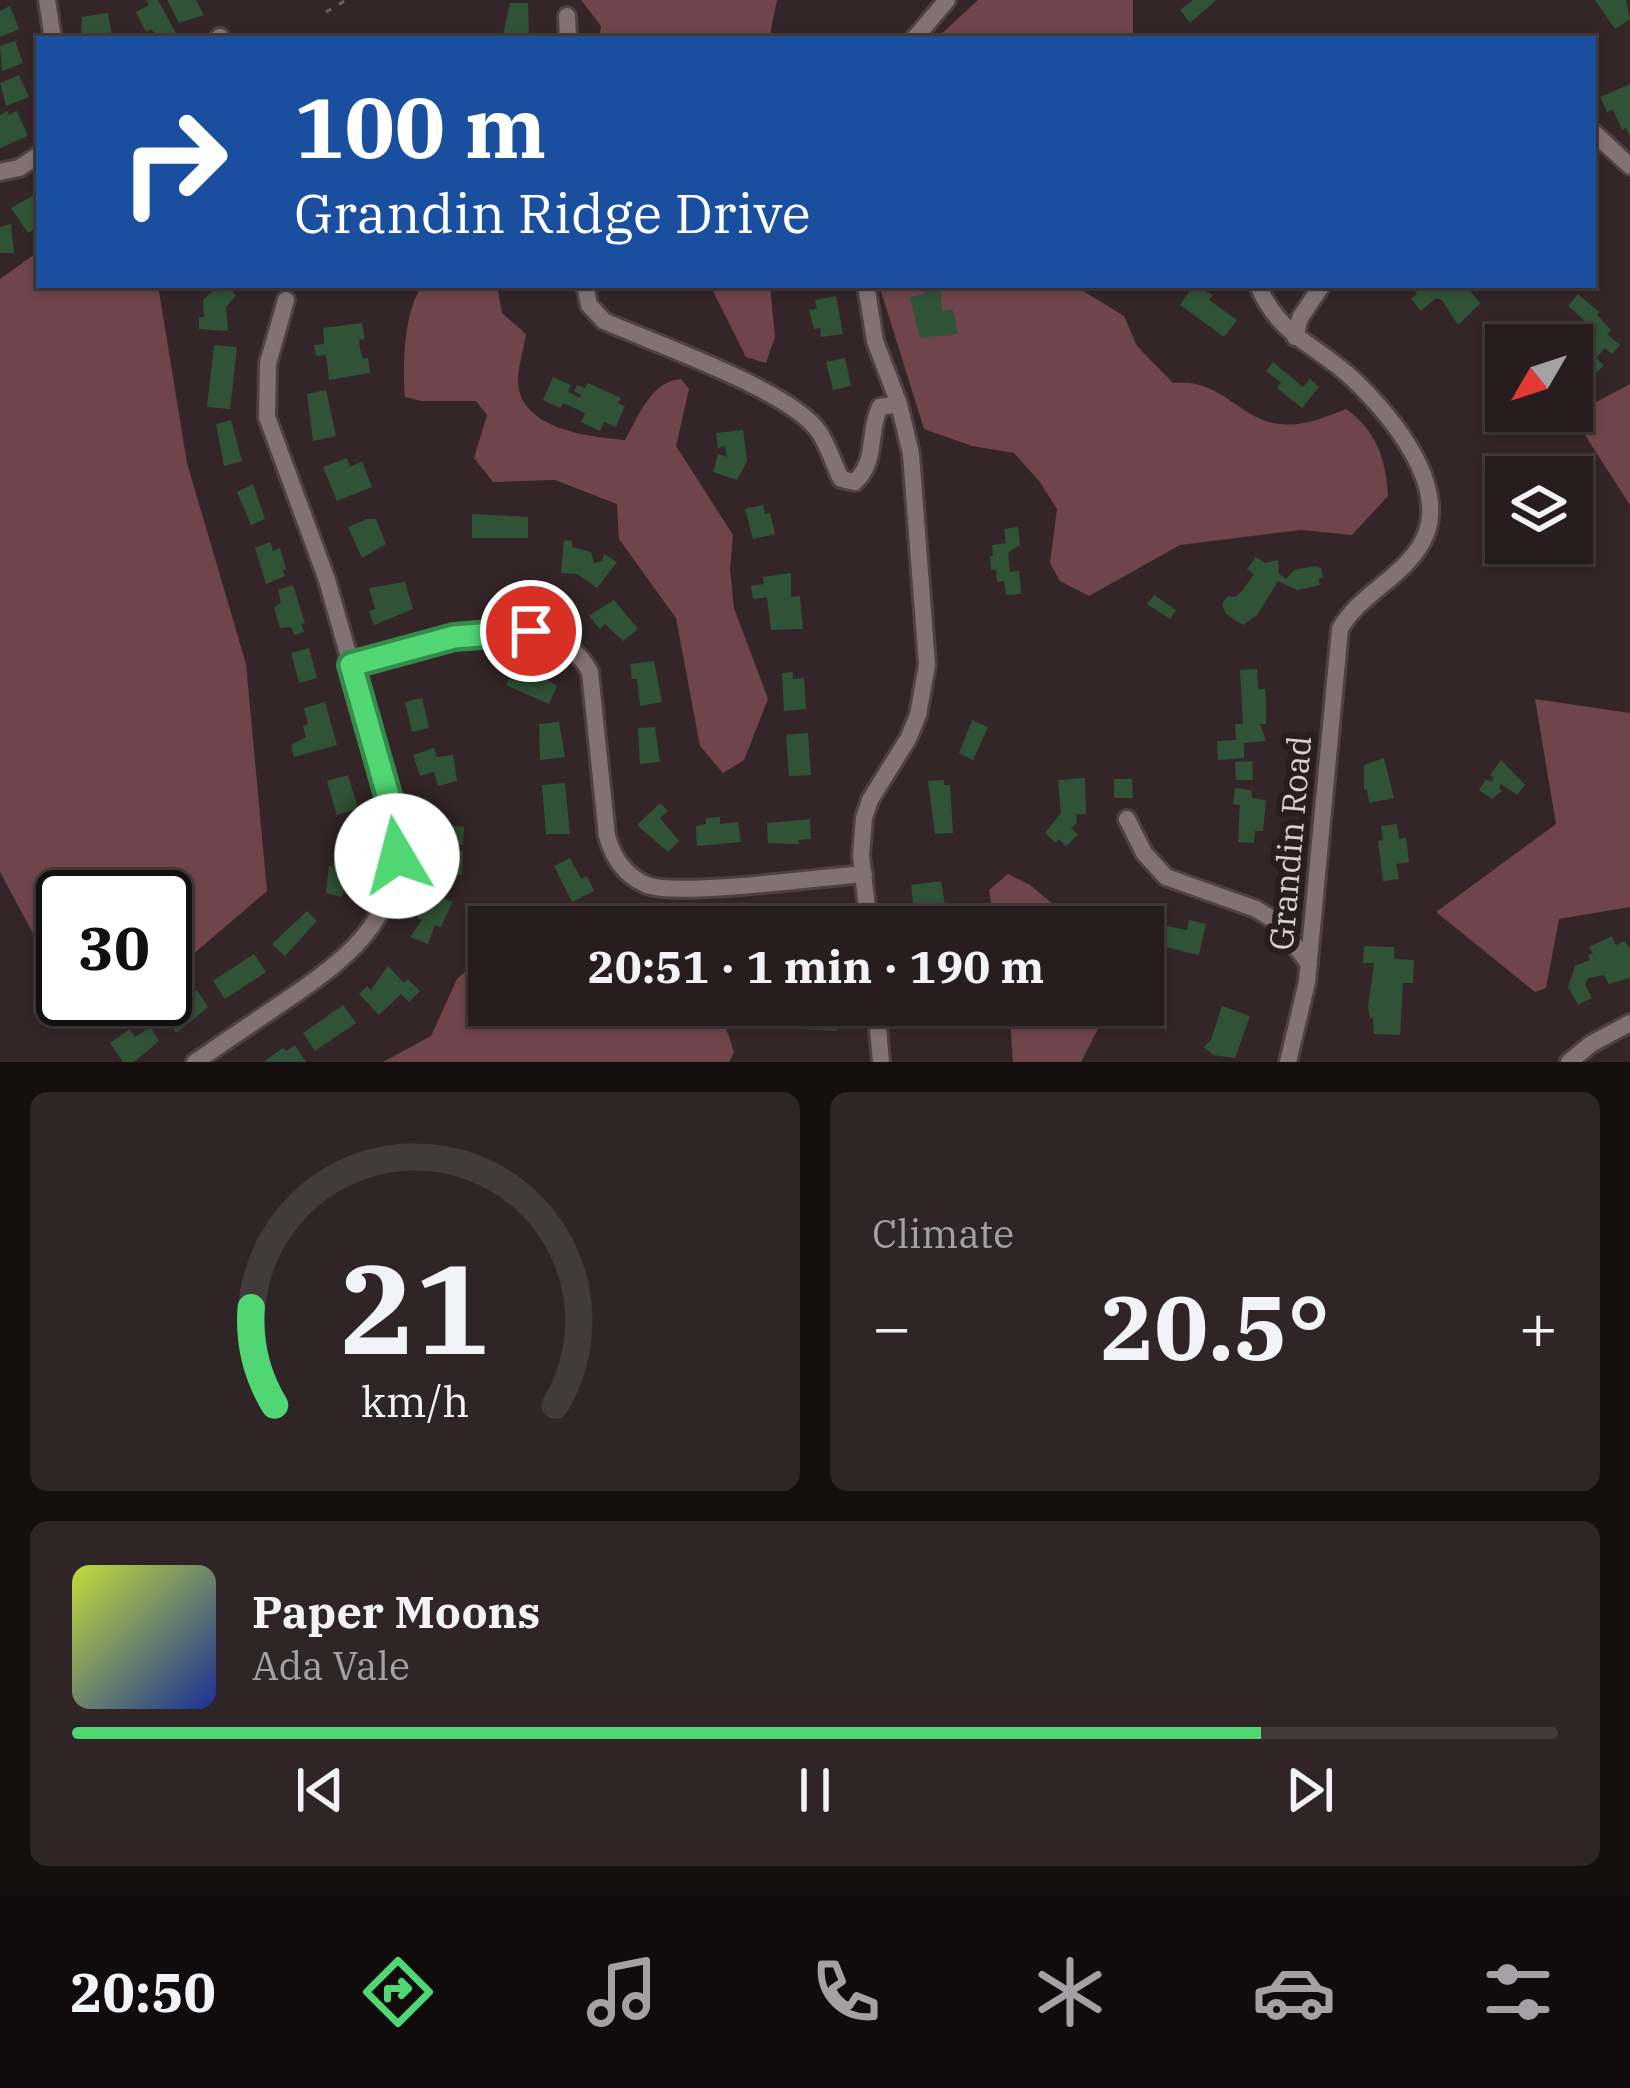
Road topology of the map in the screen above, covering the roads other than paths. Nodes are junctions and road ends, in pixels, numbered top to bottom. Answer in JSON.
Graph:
{"nodes":[{"id":1,"x":46,"y":0,"type":"edge"},
{"id":2,"x":947,"y":0,"type":"edge"},
{"id":3,"x":567,"y":16,"type":"dead end"},
{"id":4,"x":52,"y":36,"type":"edge"},
{"id":5,"x":568,"y":36,"type":"edge"},
{"id":6,"x":917,"y":36,"type":"edge"},
{"id":7,"x":1596,"y":135,"type":"edge"},
{"id":8,"x":36,"y":157,"type":"edge"},
{"id":9,"x":1630,"y":166,"type":"edge"},
{"id":10,"x":0,"y":172,"type":"edge"},
{"id":11,"x":586,"y":288,"type":"edge"},
{"id":12,"x":866,"y":288,"type":"edge"},
{"id":13,"x":1259,"y":288,"type":"edge"},
{"id":14,"x":1320,"y":288,"type":"edge"},
{"id":15,"x":286,"y":300,"type":"dead end"},
{"id":16,"x":1295,"y":337,"type":"junction"},
{"id":17,"x":899,"y":404,"type":"junction"},
{"id":18,"x":351,"y":665,"type":"junction"},
{"id":19,"x":1127,"y":819,"type":"dead end"},
{"id":20,"x":864,"y":874,"type":"junction"},
{"id":21,"x":867,"y":906,"type":"edge"},
{"id":22,"x":1309,"y":964,"type":"junction"},
{"id":23,"x":1630,"y":1023,"type":"edge"},
{"id":24,"x":877,"y":1026,"type":"edge"},
{"id":25,"x":195,"y":1062,"type":"edge"},
{"id":26,"x":880,"y":1062,"type":"edge"},
{"id":27,"x":1288,"y":1062,"type":"edge"},
{"id":28,"x":1569,"y":1062,"type":"edge"}],
"edges":[{"from":1,"to":4,"type":"street"},
{"from":2,"to":6,"type":"street"},
{"from":3,"to":5,"type":"street"},
{"from":7,"to":9,"type":"street"},
{"from":8,"to":10,"type":"street"},
{"from":11,"to":17,"type":"street"},
{"from":12,"to":17,"type":"street"},
{"from":13,"to":16,"type":"street"},
{"from":14,"to":16,"type":"street"},
{"from":15,"to":18,"type":"street"},
{"from":16,"to":22,"type":"street","name":"Grandin Road"},
{"from":17,"to":20,"type":"street"},
{"from":18,"to":20,"type":"street"},
{"from":18,"to":25,"type":"street"},
{"from":19,"to":22,"type":"street"},
{"from":20,"to":21,"type":"street"},
{"from":22,"to":27,"type":"street","name":"Grandin Road"},
{"from":23,"to":28,"type":"street"},
{"from":24,"to":26,"type":"street"}]}
